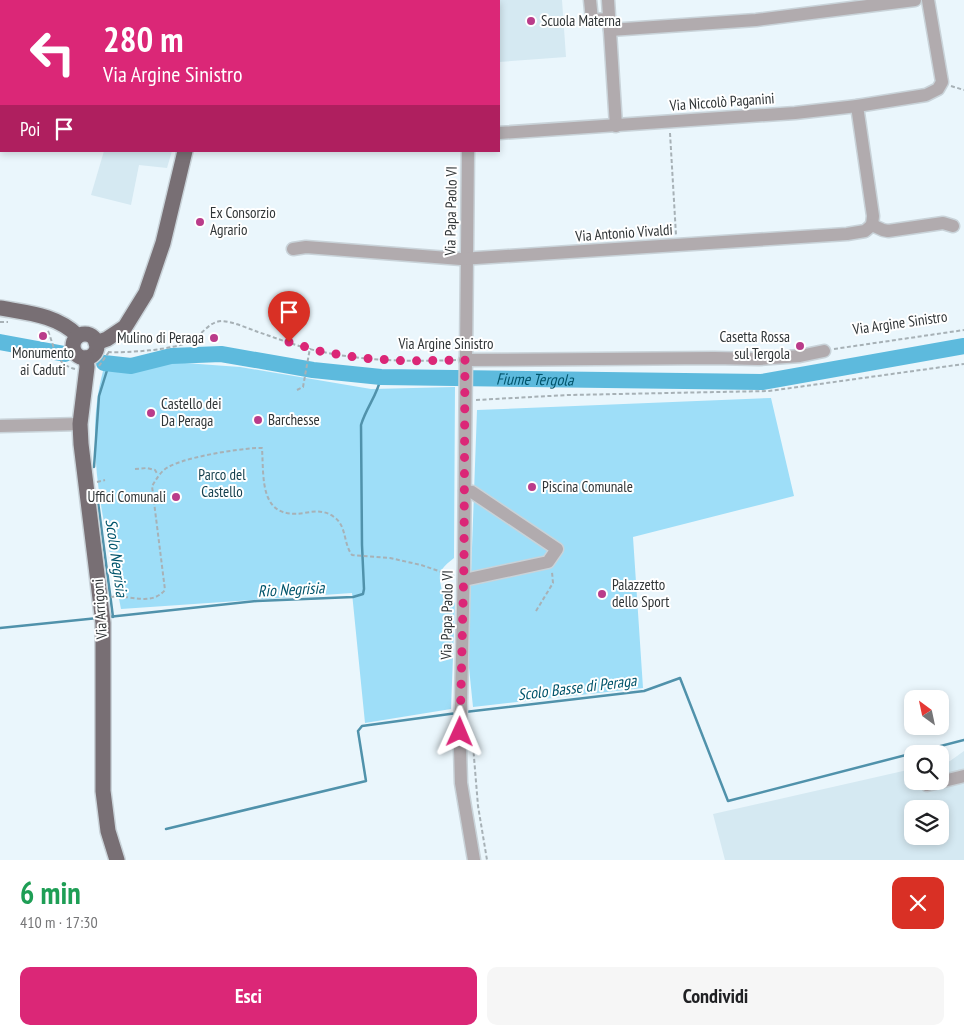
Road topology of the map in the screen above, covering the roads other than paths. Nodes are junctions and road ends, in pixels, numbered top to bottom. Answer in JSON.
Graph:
{"nodes":[{"id":1,"x":590,"y":0,"type":"edge"},
{"id":2,"x":608,"y":0,"type":"edge"},
{"id":3,"x":915,"y":0,"type":"edge"},
{"id":4,"x":928,"y":0,"type":"edge"},
{"id":5,"x":610,"y":24,"type":"junction"},
{"id":6,"x":857,"y":106,"type":"junction"},
{"id":7,"x":616,"y":126,"type":"junction"},
{"id":8,"x":500,"y":133,"type":"edge"},
{"id":9,"x":185,"y":152,"type":"edge"},
{"id":10,"x":468,"y":152,"type":"edge"},
{"id":11,"x":872,"y":225,"type":"junction"},
{"id":12,"x":953,"y":226,"type":"dead end"},
{"id":13,"x":294,"y":249,"type":"dead end"},
{"id":14,"x":466,"y":259,"type":"junction"},
{"id":15,"x":0,"y":308,"type":"edge"},
{"id":16,"x":78,"y":336,"type":"junction"},
{"id":17,"x":96,"y":343,"type":"junction"},
{"id":18,"x":824,"y":351,"type":"dead end"},
{"id":19,"x":93,"y":362,"type":"junction"},
{"id":20,"x":465,"y":365,"type":"junction"},
{"id":21,"x":80,"y":424,"type":"junction"},
{"id":22,"x":0,"y":426,"type":"edge"},
{"id":23,"x":465,"y":491,"type":"junction"},
{"id":24,"x":464,"y":580,"type":"junction"},
{"id":25,"x":964,"y":776,"type":"edge"},
{"id":26,"x":949,"y":780,"type":"edge"},
{"id":27,"x":117,"y":860,"type":"edge"},
{"id":28,"x":474,"y":860,"type":"edge"}],
"edges":[{"from":1,"to":5,"type":"street"},
{"from":2,"to":5,"type":"street"},
{"from":3,"to":5,"type":"street"},
{"from":4,"to":6,"type":"street","name":"Via Niccolò Paganini"},
{"from":5,"to":7,"type":"street"},
{"from":6,"to":7,"type":"street","name":"Via Niccolò Paganini"},
{"from":6,"to":11,"type":"street"},
{"from":7,"to":8,"type":"street","name":"Via Niccolò Paganini"},
{"from":9,"to":17,"type":"main road"},
{"from":10,"to":14,"type":"street","name":"Via Papa Paolo VI"},
{"from":11,"to":12,"type":"street","name":"Via Antonio Vivaldi"},
{"from":11,"to":14,"type":"street","name":"Via Antonio Vivaldi"},
{"from":13,"to":14,"type":"street","name":"Via Antonio Vivaldi"},
{"from":14,"to":20,"type":"street","name":"Via Papa Paolo VI"},
{"from":15,"to":16,"type":"main road"},
{"from":16,"to":17,"type":"main road"},
{"from":16,"to":19,"type":"main road"},
{"from":17,"to":19,"type":"main road"},
{"from":18,"to":20,"type":"street","name":"Via Argine Sinistro"},
{"from":19,"to":21,"type":"main road","name":"Via Arrigoni"},
{"from":20,"to":23,"type":"street","name":"Via Papa Paolo VI"},
{"from":21,"to":22,"type":"street"},
{"from":21,"to":27,"type":"main road","name":"Via Arrigoni"},
{"from":23,"to":24,"type":"street","name":"Via Papa Paolo VI"},
{"from":23,"to":24,"type":"street"},
{"from":24,"to":28,"type":"street","name":"Via Papa Paolo VI"},
{"from":25,"to":26,"type":"street"}]}
